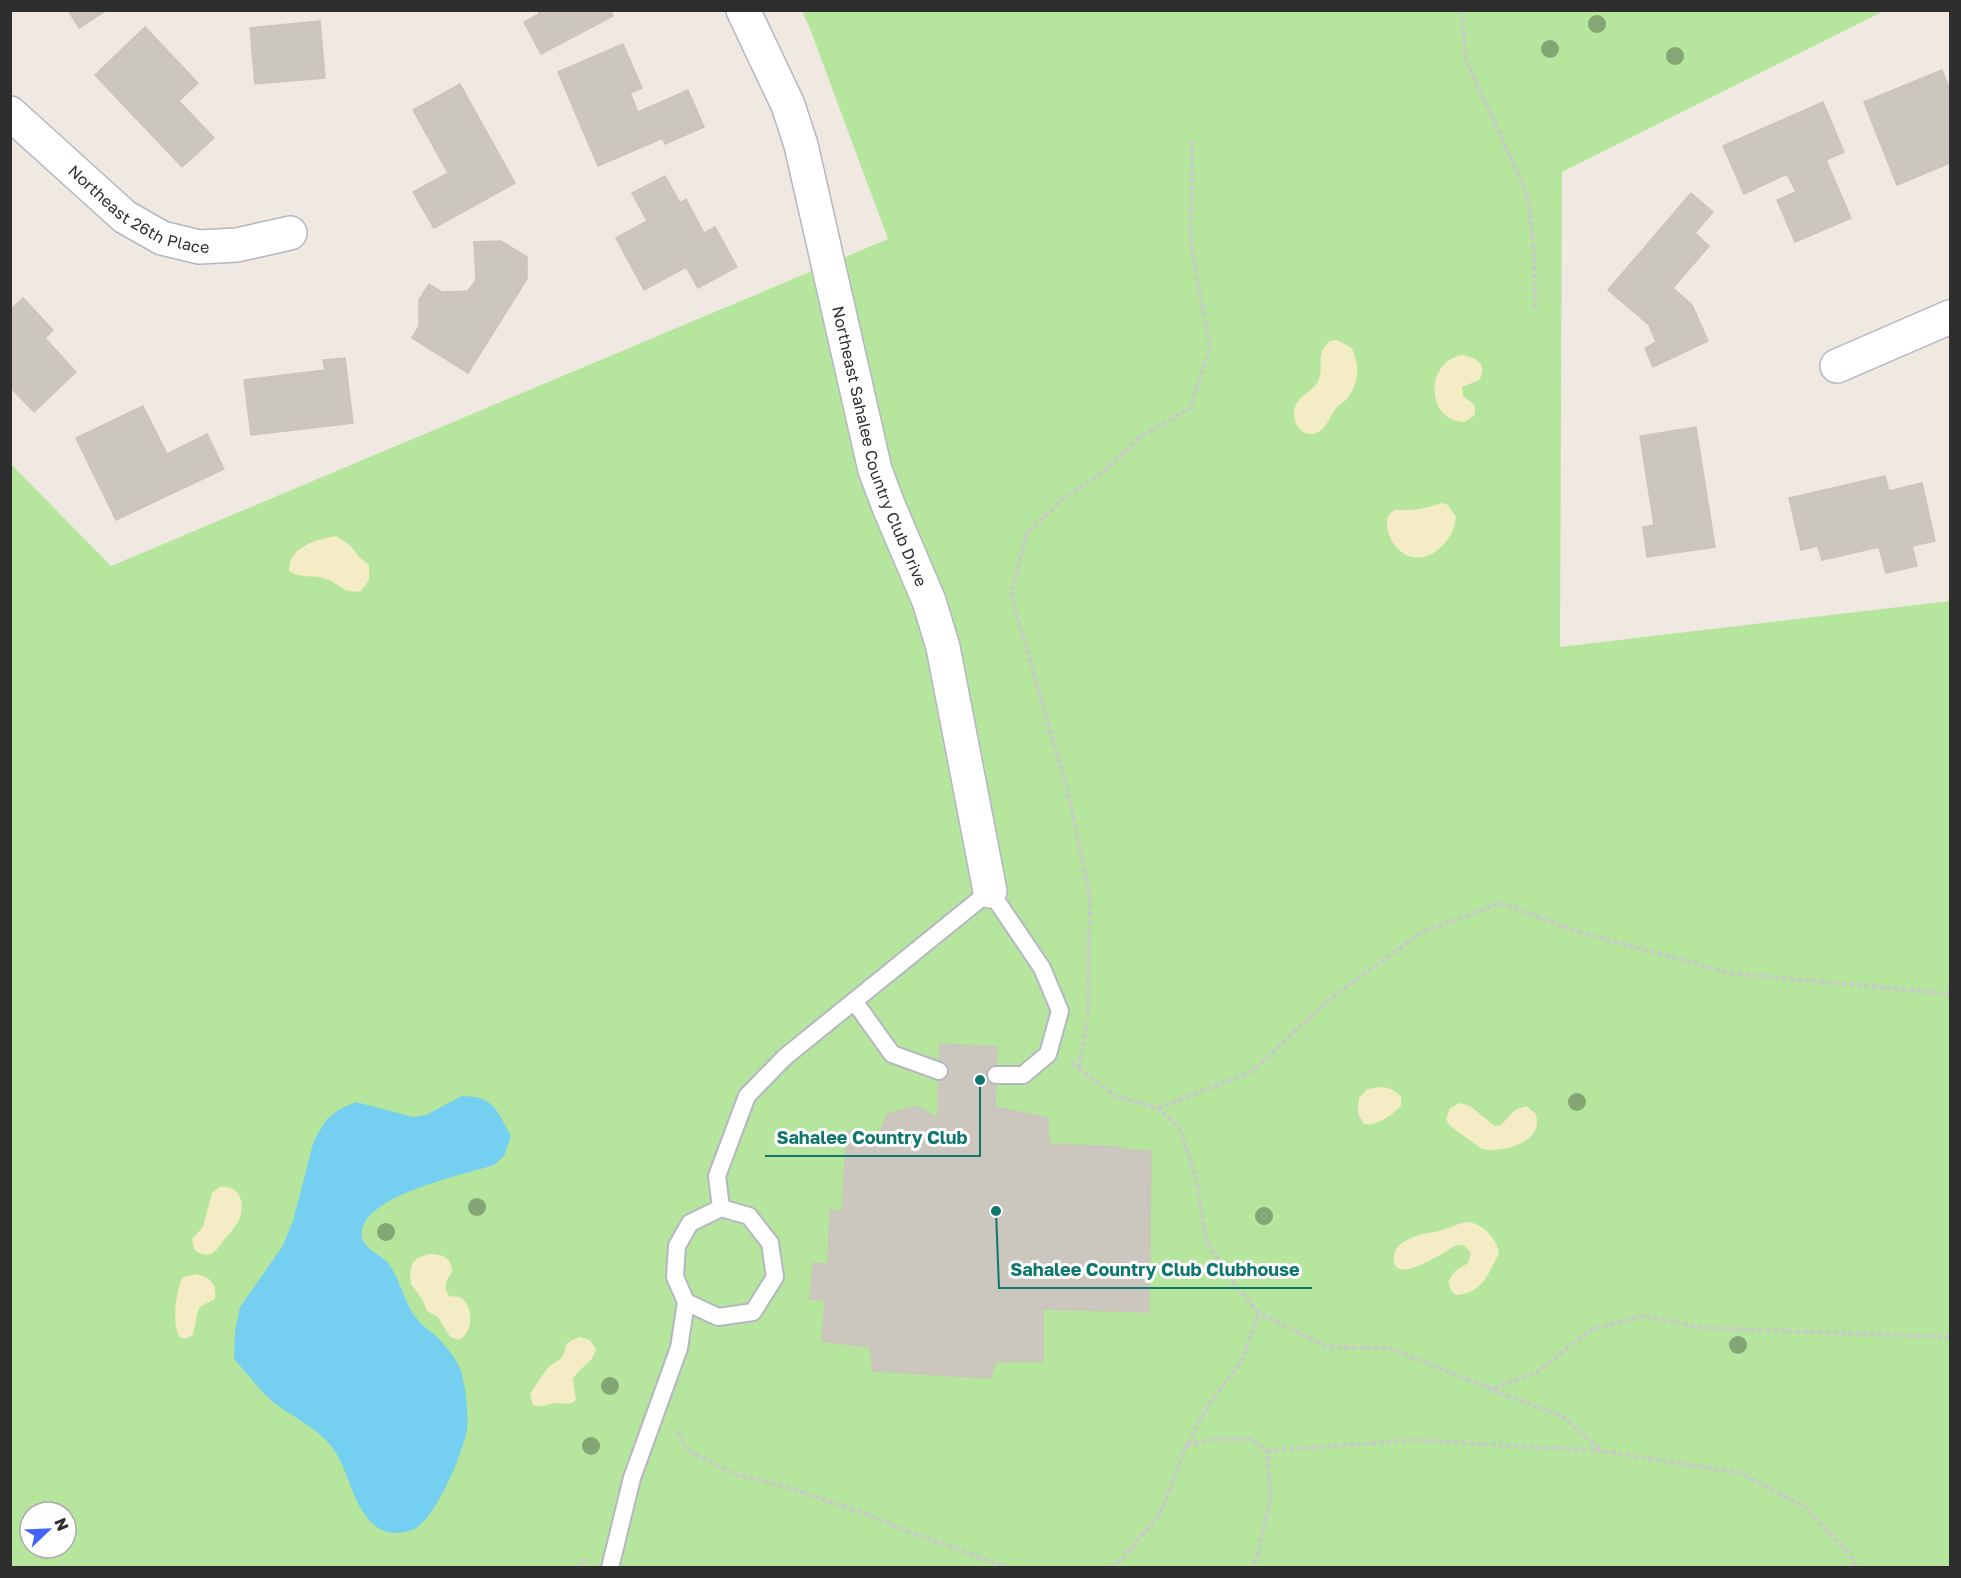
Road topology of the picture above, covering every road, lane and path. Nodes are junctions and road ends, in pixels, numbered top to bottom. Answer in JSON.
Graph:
{"nodes":[{"id":1,"x":742,"y":10,"type":"edge"},
{"id":2,"x":1462,"y":10,"type":"edge"},
{"id":3,"x":10,"y":112,"type":"edge"},
{"id":4,"x":1192,"y":138,"type":"dead end"},
{"id":5,"x":290,"y":233,"type":"dead end"},
{"id":6,"x":1535,"y":310,"type":"dead end"},
{"id":7,"x":1950,"y":317,"type":"edge"},
{"id":8,"x":1837,"y":366,"type":"dead end"},
{"id":9,"x":990,"y":891,"type":"junction"},
{"id":10,"x":1950,"y":994,"type":"edge"},
{"id":11,"x":854,"y":1001,"type":"junction"},
{"id":12,"x":1051,"y":1046,"type":"junction"},
{"id":13,"x":1079,"y":1068,"type":"junction"},
{"id":14,"x":939,"y":1071,"type":"dead end"},
{"id":15,"x":996,"y":1075,"type":"dead end"},
{"id":16,"x":1158,"y":1108,"type":"junction"},
{"id":17,"x":721,"y":1208,"type":"junction"},
{"id":18,"x":686,"y":1302,"type":"junction"},
{"id":19,"x":1259,"y":1313,"type":"junction"},
{"id":20,"x":1950,"y":1337,"type":"edge"},
{"id":21,"x":1492,"y":1389,"type":"junction"},
{"id":22,"x":664,"y":1390,"type":"junction"},
{"id":23,"x":1186,"y":1446,"type":"junction"},
{"id":24,"x":1267,"y":1451,"type":"junction"},
{"id":25,"x":1602,"y":1451,"type":"junction"},
{"id":26,"x":610,"y":1568,"type":"edge"},
{"id":27,"x":1010,"y":1568,"type":"edge"},
{"id":28,"x":1110,"y":1568,"type":"edge"},
{"id":29,"x":1254,"y":1568,"type":"edge"},
{"id":30,"x":1857,"y":1568,"type":"edge"}],
"edges":[{"from":1,"to":9,"type":"street","name":"Northeast Sahalee Country Club Drive"},
{"from":2,"to":6,"type":"path"},
{"from":3,"to":5,"type":"street","name":"Northeast 26th Place"},
{"from":4,"to":13,"type":"path"},
{"from":7,"to":8,"type":"street"},
{"from":9,"to":11,"type":"lane"},
{"from":9,"to":12,"type":"lane"},
{"from":10,"to":16,"type":"path"},
{"from":11,"to":14,"type":"lane"},
{"from":11,"to":17,"type":"lane"},
{"from":12,"to":13,"type":"path"},
{"from":12,"to":15,"type":"lane"},
{"from":13,"to":16,"type":"path"},
{"from":16,"to":19,"type":"path"},
{"from":17,"to":18,"type":"lane"},
{"from":17,"to":18,"type":"lane"},
{"from":18,"to":22,"type":"lane"},
{"from":19,"to":21,"type":"path"},
{"from":19,"to":23,"type":"path"},
{"from":20,"to":21,"type":"path"},
{"from":21,"to":25,"type":"path"},
{"from":22,"to":26,"type":"lane"},
{"from":22,"to":27,"type":"path"},
{"from":23,"to":24,"type":"path"},
{"from":23,"to":28,"type":"path"},
{"from":24,"to":25,"type":"path"},
{"from":24,"to":29,"type":"path"},
{"from":25,"to":30,"type":"path"}]}
